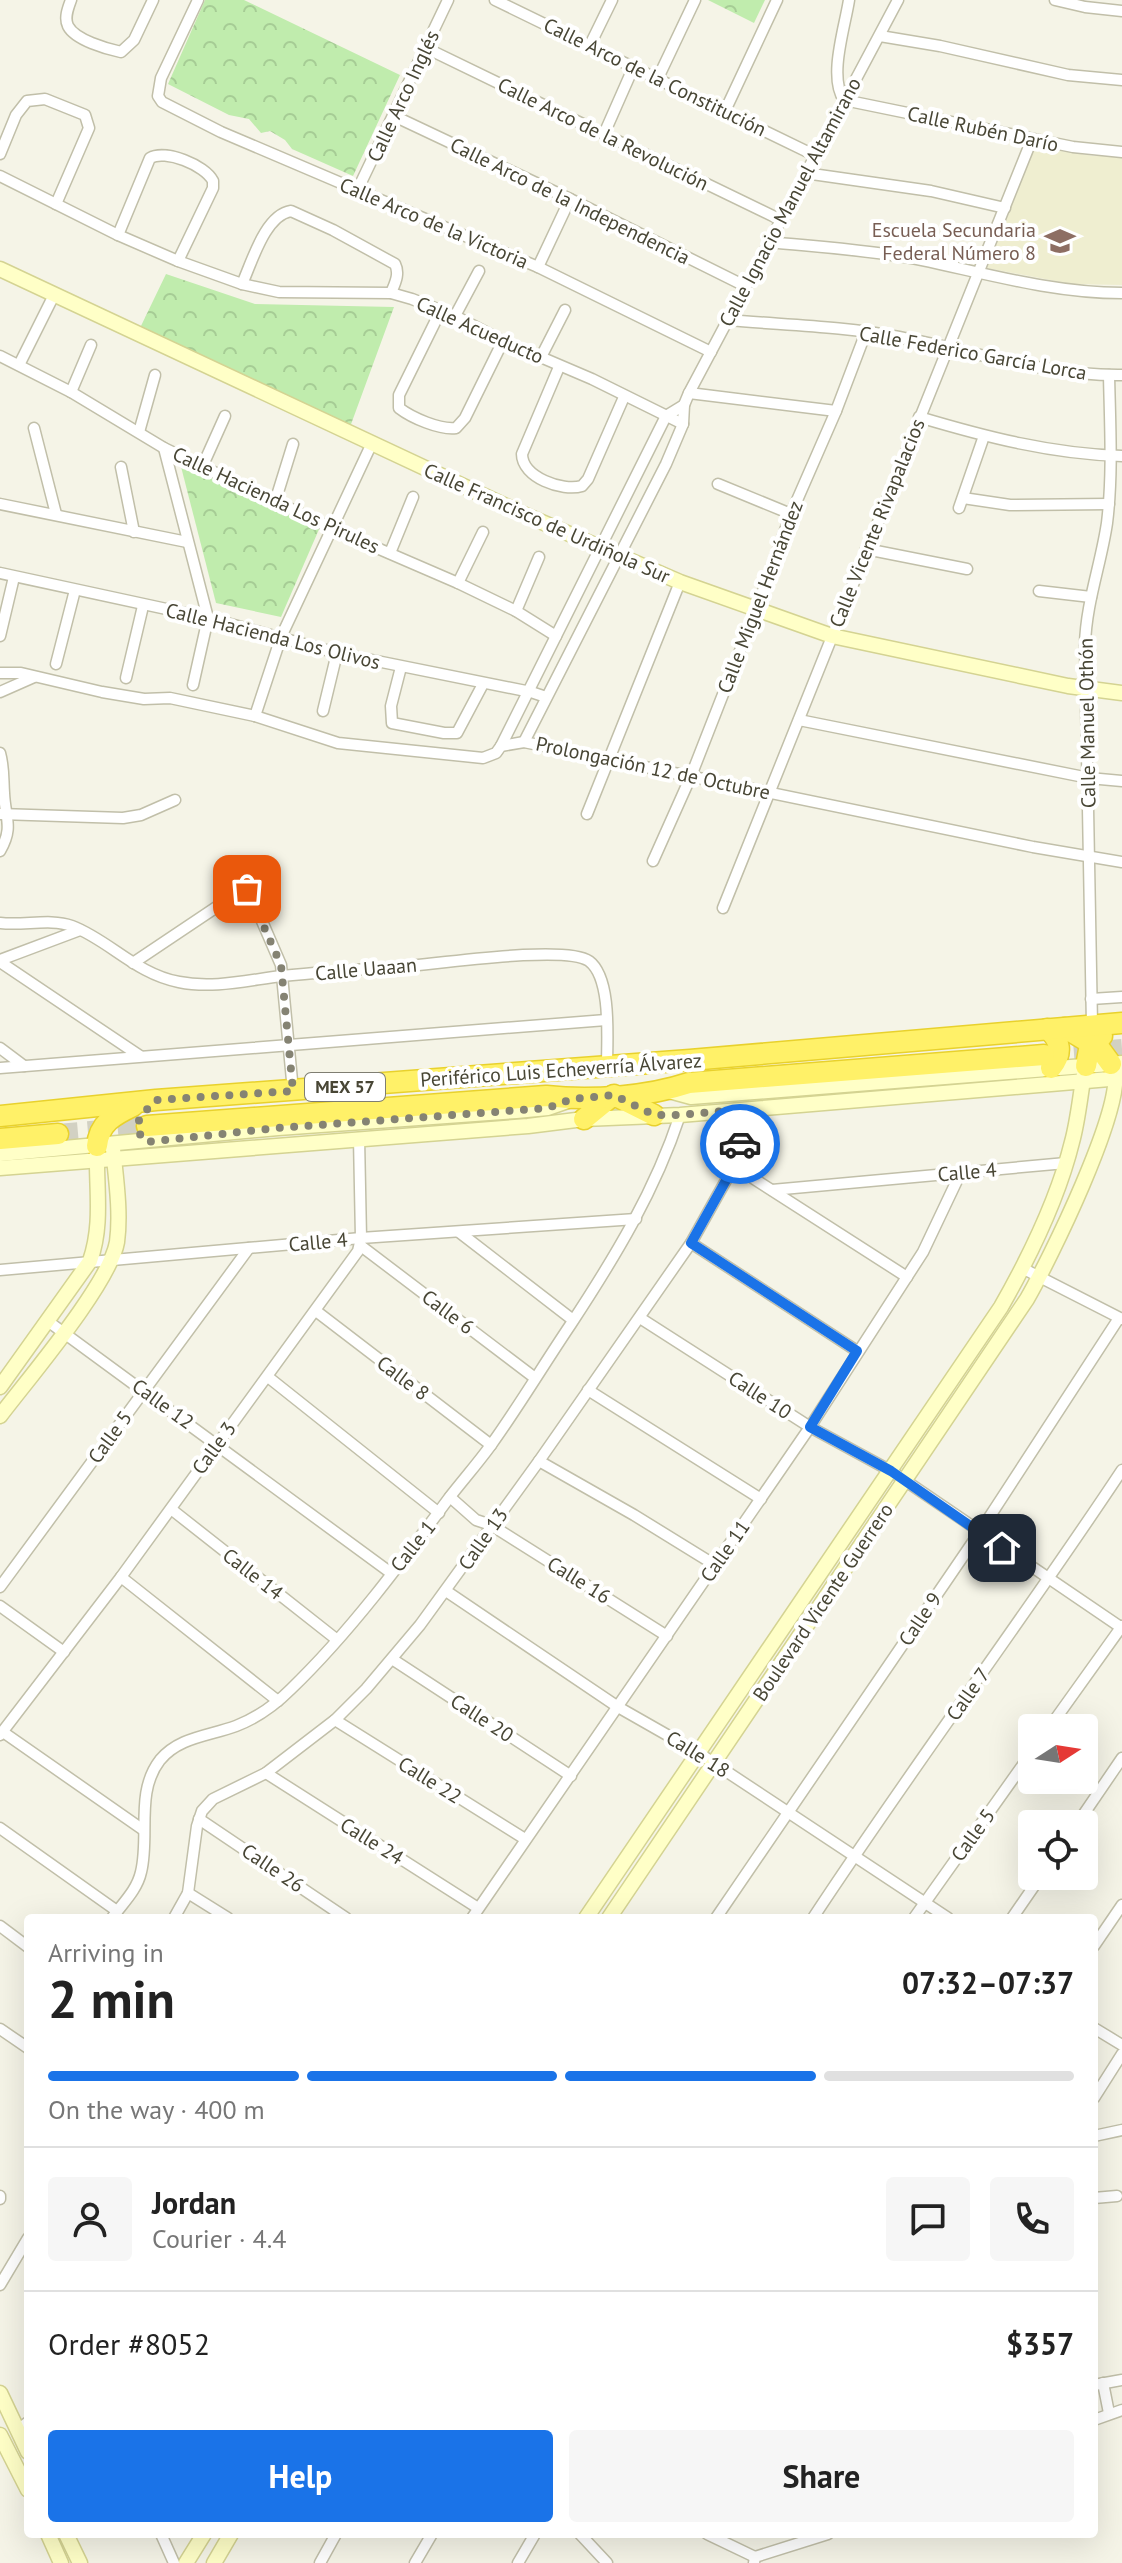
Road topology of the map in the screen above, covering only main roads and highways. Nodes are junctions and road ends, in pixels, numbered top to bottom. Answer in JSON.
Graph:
{"nodes":[{"id":1,"x":1122,"y":1023,"type":"edge"},
{"id":2,"x":1056,"y":1028,"type":"junction"},
{"id":3,"x":1093,"y":1034,"type":"junction"},
{"id":4,"x":1118,"y":1071,"type":"edge"},
{"id":5,"x":1084,"y":1073,"type":"road end"},
{"id":6,"x":613,"y":1096,"type":"junction"},
{"id":7,"x":150,"y":1101,"type":"junction"},
{"id":8,"x":73,"y":1107,"type":"junction"},
{"id":9,"x":50,"y":1111,"type":"junction"},
{"id":10,"x":654,"y":1115,"type":"road end"},
{"id":11,"x":0,"y":1116,"type":"edge"},
{"id":12,"x":584,"y":1119,"type":"road end"},
{"id":13,"x":0,"y":1139,"type":"edge"}],
"edges":[{"from":1,"to":3,"type":"highway","name":"Periférico Luis Echeverría Álvarez","number":"MEX 57"},
{"from":2,"to":3,"type":"highway","name":"Periférico Luis Echeverría Álvarez","number":"MEX 57"},
{"from":2,"to":6,"type":"highway","name":"Periférico Luis Echeverría Álvarez","number":"MEX 57"},
{"from":2,"to":7,"type":"highway","name":"Periférico Luis Echeverría Álvarez","number":"MEX 57"},
{"from":3,"to":4,"type":"highway"},
{"from":3,"to":5,"type":"highway"},
{"from":6,"to":7,"type":"highway","name":"Periférico Luis Echeverría Álvarez","number":"MEX 57"},
{"from":6,"to":10,"type":"highway"},
{"from":6,"to":12,"type":"highway"},
{"from":7,"to":8,"type":"highway","name":"Periférico Luis Echeverría Álvarez","number":"MEX 57"},
{"from":7,"to":8,"type":"highway"},
{"from":8,"to":9,"type":"highway","name":"Periférico Luis Echeverría Álvarez","number":"MEX 57"},
{"from":9,"to":11,"type":"highway","name":"Periférico Luis Echeverría Álvarez","number":"MEX 57"},
{"from":9,"to":13,"type":"highway"}]}
